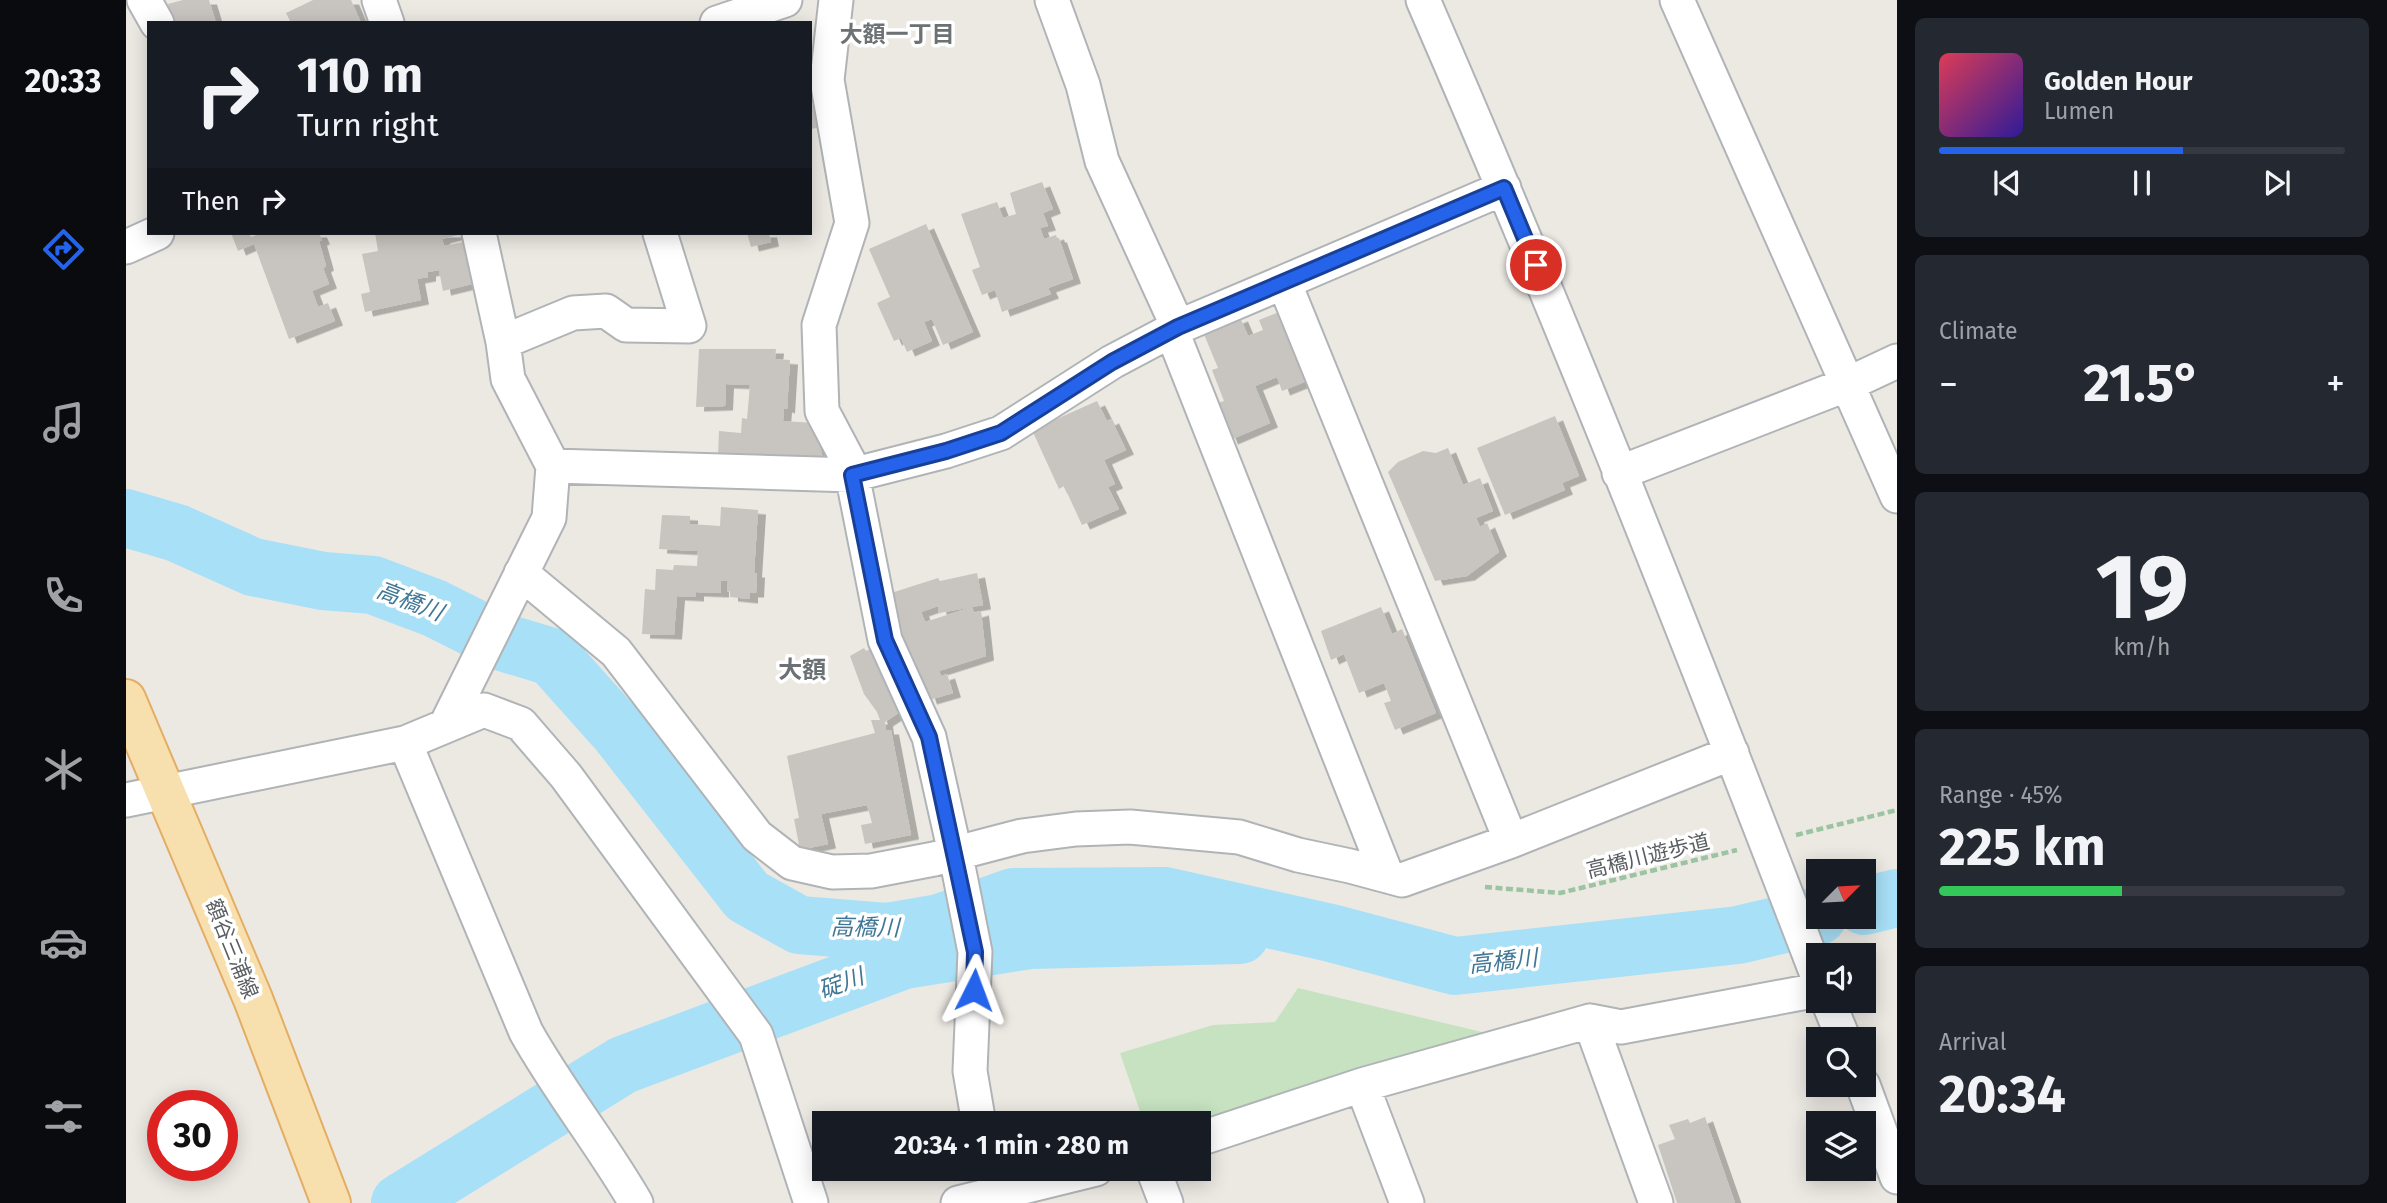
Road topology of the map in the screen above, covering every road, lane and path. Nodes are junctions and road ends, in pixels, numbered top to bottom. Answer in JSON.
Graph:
{"nodes":[{"id":1,"x":145,"y":0,"type":"edge"},
{"id":2,"x":379,"y":0,"type":"edge"},
{"id":3,"x":785,"y":0,"type":"edge"},
{"id":4,"x":836,"y":0,"type":"edge"},
{"id":5,"x":1052,"y":0,"type":"edge"},
{"id":6,"x":1423,"y":0,"type":"edge"},
{"id":7,"x":1677,"y":0,"type":"edge"},
{"id":8,"x":156,"y":21,"type":"edge"},
{"id":9,"x":386,"y":21,"type":"edge"},
{"id":10,"x":723,"y":21,"type":"edge"},
{"id":11,"x":1504,"y":188,"type":"junction"},
{"id":12,"x":153,"y":235,"type":"edge"},
{"id":13,"x":479,"y":235,"type":"edge"},
{"id":14,"x":661,"y":235,"type":"edge"},
{"id":15,"x":126,"y":247,"type":"edge"},
{"id":16,"x":1284,"y":282,"type":"junction"},
{"id":17,"x":1178,"y":327,"type":"junction"},
{"id":18,"x":503,"y":342,"type":"junction"},
{"id":19,"x":1897,"y":361,"type":"edge"},
{"id":20,"x":1848,"y":384,"type":"junction"},
{"id":21,"x":553,"y":466,"type":"junction"},
{"id":22,"x":1619,"y":473,"type":"junction"},
{"id":23,"x":852,"y":475,"type":"junction"},
{"id":24,"x":1897,"y":496,"type":"edge"},
{"id":25,"x":515,"y":586,"type":"junction"},
{"id":26,"x":126,"y":699,"type":"edge"},
{"id":27,"x":446,"y":725,"type":"junction"},
{"id":28,"x":405,"y":743,"type":"junction"},
{"id":29,"x":1732,"y":753,"type":"junction"},
{"id":30,"x":167,"y":792,"type":"junction"},
{"id":31,"x":126,"y":800,"type":"edge"},
{"id":32,"x":1897,"y":810,"type":"edge"},
{"id":33,"x":1510,"y":841,"type":"junction"},
{"id":34,"x":1766,"y":843,"type":"junction"},
{"id":35,"x":957,"y":862,"type":"junction"},
{"id":36,"x":1387,"y":876,"type":"junction"},
{"id":37,"x":1481,"y":887,"type":"dead end"},
{"id":38,"x":1806,"y":946,"type":"edge"},
{"id":39,"x":1806,"y":992,"type":"edge"},
{"id":40,"x":1590,"y":1021,"type":"junction"},
{"id":41,"x":1362,"y":1085,"type":"junction"},
{"id":42,"x":1867,"y":1097,"type":"edge"},
{"id":43,"x":977,"y":1111,"type":"edge"},
{"id":44,"x":1211,"y":1135,"type":"edge"},
{"id":45,"x":1897,"y":1177,"type":"edge"},
{"id":46,"x":1158,"y":1181,"type":"edge"},
{"id":47,"x":988,"y":1183,"type":"edge"},
{"id":48,"x":331,"y":1203,"type":"edge"},
{"id":49,"x":636,"y":1203,"type":"edge"},
{"id":50,"x":811,"y":1203,"type":"edge"},
{"id":51,"x":958,"y":1203,"type":"edge"},
{"id":52,"x":1166,"y":1203,"type":"edge"},
{"id":53,"x":1407,"y":1203,"type":"edge"},
{"id":54,"x":1656,"y":1203,"type":"edge"}],
"edges":[{"from":1,"to":8,"type":"street"},
{"from":2,"to":9,"type":"street"},
{"from":3,"to":10,"type":"street"},
{"from":4,"to":23,"type":"street"},
{"from":5,"to":17,"type":"street"},
{"from":6,"to":11,"type":"street"},
{"from":7,"to":20,"type":"street"},
{"from":11,"to":16,"type":"street"},
{"from":11,"to":22,"type":"street"},
{"from":12,"to":15,"type":"street"},
{"from":13,"to":18,"type":"street"},
{"from":14,"to":18,"type":"street"},
{"from":16,"to":17,"type":"street"},
{"from":16,"to":33,"type":"street"},
{"from":17,"to":23,"type":"street"},
{"from":17,"to":36,"type":"street"},
{"from":18,"to":21,"type":"street"},
{"from":19,"to":20,"type":"street"},
{"from":20,"to":22,"type":"street"},
{"from":20,"to":24,"type":"street"},
{"from":21,"to":23,"type":"street"},
{"from":21,"to":25,"type":"street"},
{"from":22,"to":29,"type":"street"},
{"from":23,"to":35,"type":"street"},
{"from":25,"to":27,"type":"street"},
{"from":25,"to":35,"type":"street"},
{"from":26,"to":30,"type":"main road","name":"額谷三浦線"},
{"from":27,"to":28,"type":"street"},
{"from":27,"to":50,"type":"street"},
{"from":28,"to":30,"type":"street"},
{"from":28,"to":49,"type":"street"},
{"from":29,"to":33,"type":"street"},
{"from":29,"to":34,"type":"street"},
{"from":30,"to":31,"type":"street"},
{"from":30,"to":48,"type":"main road","name":"額谷三浦線"},
{"from":32,"to":34,"type":"path","name":"高橋川遊歩道"},
{"from":33,"to":36,"type":"street"},
{"from":34,"to":37,"type":"path","name":"高橋川遊歩道"},
{"from":34,"to":38,"type":"street"},
{"from":35,"to":36,"type":"street"},
{"from":35,"to":43,"type":"street"},
{"from":39,"to":40,"type":"street"},
{"from":40,"to":41,"type":"street"},
{"from":40,"to":54,"type":"street"},
{"from":41,"to":44,"type":"street"},
{"from":41,"to":53,"type":"street"},
{"from":42,"to":45,"type":"street"},
{"from":46,"to":52,"type":"street"},
{"from":47,"to":51,"type":"street"}]}
